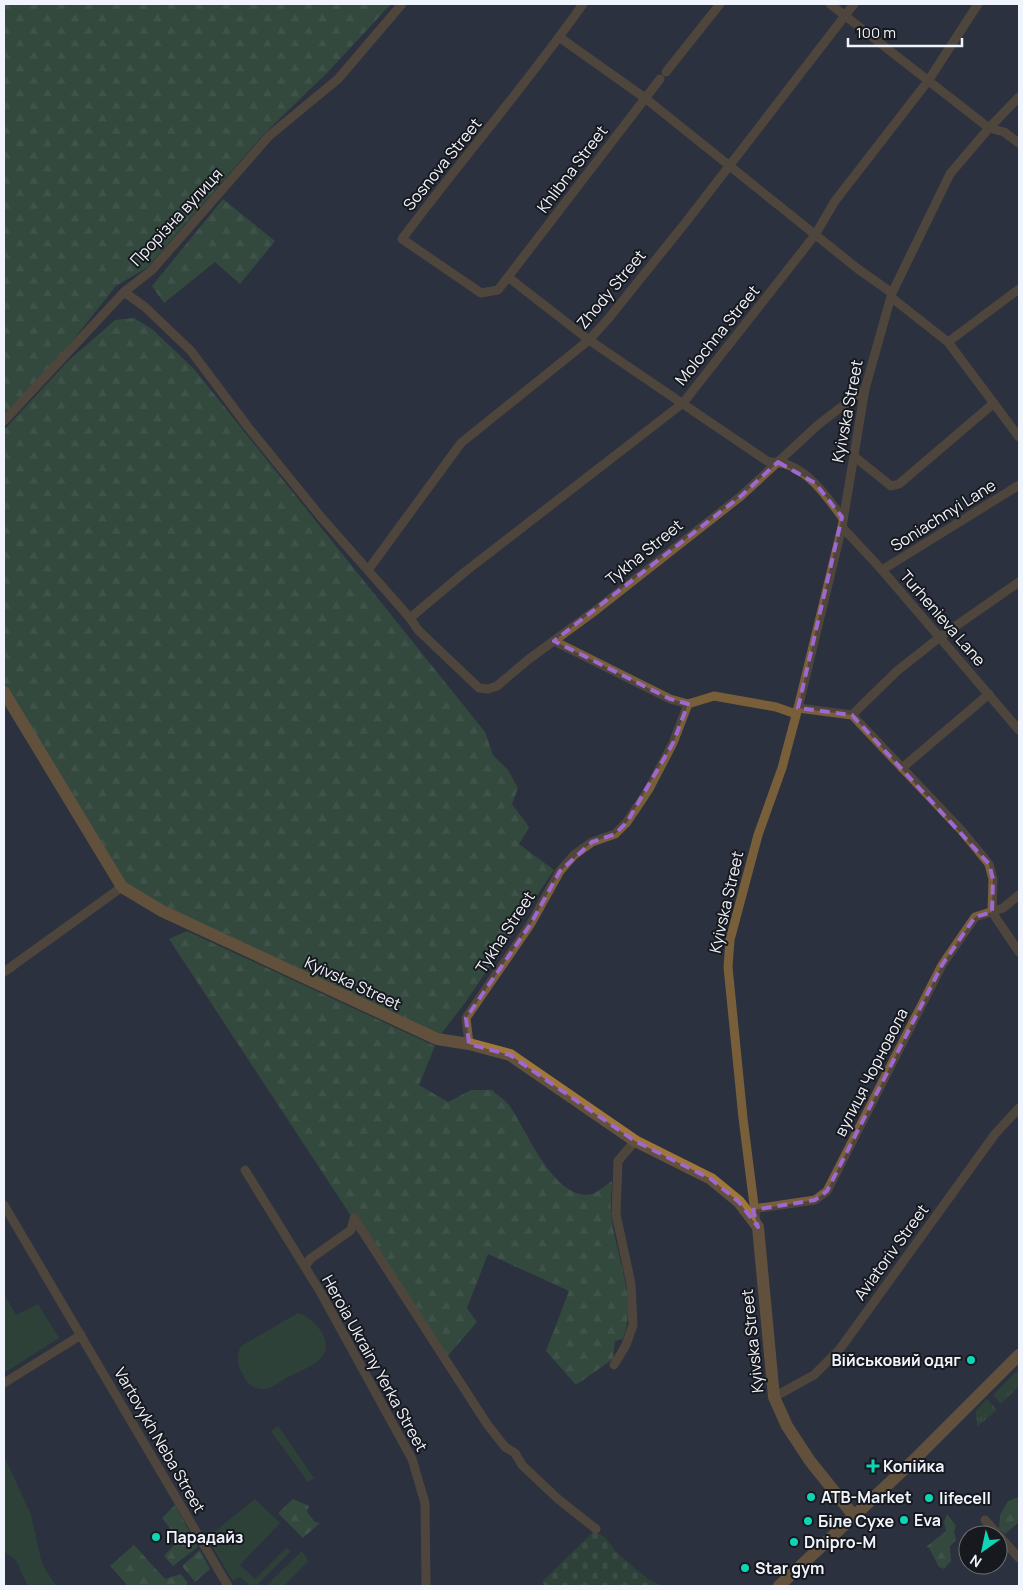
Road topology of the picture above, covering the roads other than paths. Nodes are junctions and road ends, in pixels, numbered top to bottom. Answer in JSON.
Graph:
{"nodes":[{"id":1,"x":402,"y":4,"type":"edge"},
{"id":2,"x":583,"y":4,"type":"edge"},
{"id":3,"x":720,"y":4,"type":"edge"},
{"id":4,"x":830,"y":4,"type":"edge"},
{"id":5,"x":854,"y":4,"type":"edge"},
{"id":6,"x":978,"y":4,"type":"edge"},
{"id":7,"x":846,"y":16,"type":"junction"},
{"id":8,"x":559,"y":37,"type":"junction"},
{"id":9,"x":928,"y":81,"type":"junction"},
{"id":10,"x":1019,"y":97,"type":"edge"},
{"id":11,"x":645,"y":98,"type":"junction"},
{"id":12,"x":988,"y":128,"type":"junction"},
{"id":13,"x":1019,"y":143,"type":"edge"},
{"id":14,"x":729,"y":166,"type":"junction"},
{"id":15,"x":815,"y":235,"type":"junction"},
{"id":16,"x":508,"y":277,"type":"junction"},
{"id":17,"x":1019,"y":289,"type":"edge"},
{"id":18,"x":124,"y":292,"type":"junction"},
{"id":19,"x":892,"y":296,"type":"junction"},
{"id":20,"x":589,"y":340,"type":"junction"},
{"id":21,"x":948,"y":342,"type":"junction"},
{"id":22,"x":865,"y":389,"type":"junction"},
{"id":23,"x":683,"y":403,"type":"junction"},
{"id":24,"x":994,"y":403,"type":"junction"},
{"id":25,"x":4,"y":421,"type":"edge"},
{"id":26,"x":1019,"y":437,"type":"edge"},
{"id":27,"x":855,"y":456,"type":"junction"},
{"id":28,"x":778,"y":462,"type":"junction"},
{"id":29,"x":1019,"y":485,"type":"edge"},
{"id":30,"x":842,"y":517,"type":"junction"},
{"id":31,"x":842,"y":527,"type":"junction"},
{"id":32,"x":368,"y":570,"type":"junction"},
{"id":33,"x":882,"y":570,"type":"junction"},
{"id":34,"x":1019,"y":582,"type":"edge"},
{"id":35,"x":410,"y":618,"type":"junction"},
{"id":36,"x":940,"y":637,"type":"junction"},
{"id":37,"x":554,"y":642,"type":"junction"},
{"id":38,"x":4,"y":692,"type":"edge"},
{"id":39,"x":989,"y":694,"type":"junction"},
{"id":40,"x":688,"y":704,"type":"junction"},
{"id":41,"x":797,"y":711,"type":"junction"},
{"id":42,"x":852,"y":715,"type":"junction"},
{"id":43,"x":1019,"y":730,"type":"edge"},
{"id":44,"x":902,"y":768,"type":"junction"},
{"id":45,"x":122,"y":887,"type":"junction"},
{"id":46,"x":1019,"y":895,"type":"edge"},
{"id":47,"x":992,"y":912,"type":"junction"},
{"id":48,"x":1019,"y":952,"type":"edge"},
{"id":49,"x":4,"y":972,"type":"edge"},
{"id":50,"x":470,"y":1044,"type":"junction"},
{"id":51,"x":1019,"y":1108,"type":"edge"},
{"id":52,"x":635,"y":1141,"type":"junction"},
{"id":53,"x":245,"y":1170,"type":"dead end"},
{"id":54,"x":4,"y":1204,"type":"edge"},
{"id":55,"x":753,"y":1209,"type":"junction"},
{"id":56,"x":758,"y":1227,"type":"junction"},
{"id":57,"x":305,"y":1267,"type":"junction"},
{"id":58,"x":81,"y":1335,"type":"junction"},
{"id":59,"x":1019,"y":1355,"type":"edge"},
{"id":60,"x":614,"y":1365,"type":"dead end"},
{"id":61,"x":4,"y":1383,"type":"edge"},
{"id":62,"x":774,"y":1396,"type":"junction"},
{"id":63,"x":854,"y":1516,"type":"junction"},
{"id":64,"x":985,"y":1520,"type":"dead end"},
{"id":65,"x":596,"y":1530,"type":"dead end"},
{"id":66,"x":1019,"y":1558,"type":"edge"},
{"id":67,"x":228,"y":1586,"type":"edge"},
{"id":68,"x":426,"y":1586,"type":"edge"},
{"id":69,"x":779,"y":1586,"type":"edge"}],
"edges":[{"from":1,"to":18,"type":"street","name":"Прорізна вулиця"},
{"from":2,"to":8,"type":"street","name":"Sosnova Street"},
{"from":3,"to":11,"type":"street","name":"Khlibna Street"},
{"from":4,"to":7,"type":"street"},
{"from":5,"to":7,"type":"street","name":"Zhody Street"},
{"from":6,"to":9,"type":"street","name":"Molochna Street"},
{"from":7,"to":9,"type":"street"},
{"from":7,"to":14,"type":"street","name":"Zhody Street"},
{"from":8,"to":11,"type":"street"},
{"from":8,"to":16,"type":"street","name":"Sosnova Street"},
{"from":9,"to":12,"type":"street"},
{"from":9,"to":15,"type":"street","name":"Molochna Street"},
{"from":10,"to":12,"type":"street","name":"Kyivska Street"},
{"from":11,"to":14,"type":"street"},
{"from":11,"to":16,"type":"street","name":"Khlibna Street"},
{"from":12,"to":13,"type":"street"},
{"from":12,"to":19,"type":"street","name":"Kyivska Street"},
{"from":14,"to":15,"type":"street"},
{"from":14,"to":20,"type":"street","name":"Zhody Street"},
{"from":15,"to":19,"type":"street"},
{"from":15,"to":23,"type":"street","name":"Molochna Street"},
{"from":16,"to":20,"type":"street"},
{"from":17,"to":21,"type":"street"},
{"from":18,"to":25,"type":"street","name":"Прорізна вулиця"},
{"from":18,"to":32,"type":"street"},
{"from":19,"to":21,"type":"street"},
{"from":19,"to":22,"type":"street","name":"Kyivska Street"},
{"from":20,"to":23,"type":"street"},
{"from":20,"to":32,"type":"street","name":"Zhody Street"},
{"from":21,"to":24,"type":"street"},
{"from":22,"to":27,"type":"street","name":"Kyivska Street"},
{"from":22,"to":28,"type":"street","name":"Tykha Street"},
{"from":23,"to":28,"type":"street"},
{"from":23,"to":35,"type":"street","name":"Molochna Street"},
{"from":24,"to":26,"type":"street"},
{"from":24,"to":27,"type":"street"},
{"from":27,"to":30,"type":"street","name":"Kyivska Street"},
{"from":28,"to":30,"type":"street"},
{"from":28,"to":37,"type":"street","name":"Tykha Street"},
{"from":29,"to":33,"type":"street","name":"Soniachnyi Lane"},
{"from":30,"to":31,"type":"street","name":"Kyivska Street"},
{"from":31,"to":33,"type":"street","name":"Turhenieva Lane"},
{"from":31,"to":41,"type":"street","name":"Kyivska Street"},
{"from":32,"to":35,"type":"street"},
{"from":33,"to":36,"type":"street","name":"Turhenieva Lane"},
{"from":34,"to":36,"type":"street"},
{"from":35,"to":37,"type":"street","name":"Tykha Street"},
{"from":36,"to":39,"type":"street","name":"Turhenieva Lane"},
{"from":36,"to":42,"type":"street"},
{"from":37,"to":40,"type":"street"},
{"from":38,"to":45,"type":"street","name":"Kyivska Street"},
{"from":39,"to":43,"type":"street","name":"Turhenieva Lane"},
{"from":39,"to":44,"type":"street"},
{"from":40,"to":41,"type":"street"},
{"from":40,"to":50,"type":"street","name":"Tykha Street"},
{"from":41,"to":42,"type":"street"},
{"from":41,"to":55,"type":"street","name":"Kyivska Street"},
{"from":42,"to":44,"type":"street"},
{"from":44,"to":47,"type":"street"},
{"from":45,"to":49,"type":"street"},
{"from":45,"to":50,"type":"street","name":"Kyivska Street"},
{"from":46,"to":47,"type":"street","name":"вулиця Чорновола"},
{"from":47,"to":48,"type":"street"},
{"from":47,"to":55,"type":"street","name":"вулиця Чорновола"},
{"from":50,"to":52,"type":"street","name":"Kyivska Street"},
{"from":51,"to":62,"type":"street","name":"Aviatoriv Street"},
{"from":52,"to":56,"type":"street","name":"Kyivska Street"},
{"from":52,"to":60,"type":"street"},
{"from":53,"to":57,"type":"street","name":"Heroia Ukrainy Yerka Street"},
{"from":54,"to":58,"type":"street","name":"Vartovykh Neba Street"},
{"from":55,"to":56,"type":"street","name":"Kyivska Street"},
{"from":56,"to":62,"type":"street","name":"Kyivska Street"},
{"from":57,"to":65,"type":"street"},
{"from":57,"to":68,"type":"street","name":"Heroia Ukrainy Yerka Street"},
{"from":58,"to":61,"type":"street"},
{"from":58,"to":67,"type":"street","name":"Vartovykh Neba Street"},
{"from":59,"to":63,"type":"street"},
{"from":62,"to":63,"type":"street","name":"Kyivska Street"},
{"from":63,"to":69,"type":"street"},
{"from":64,"to":66,"type":"street"}]}
